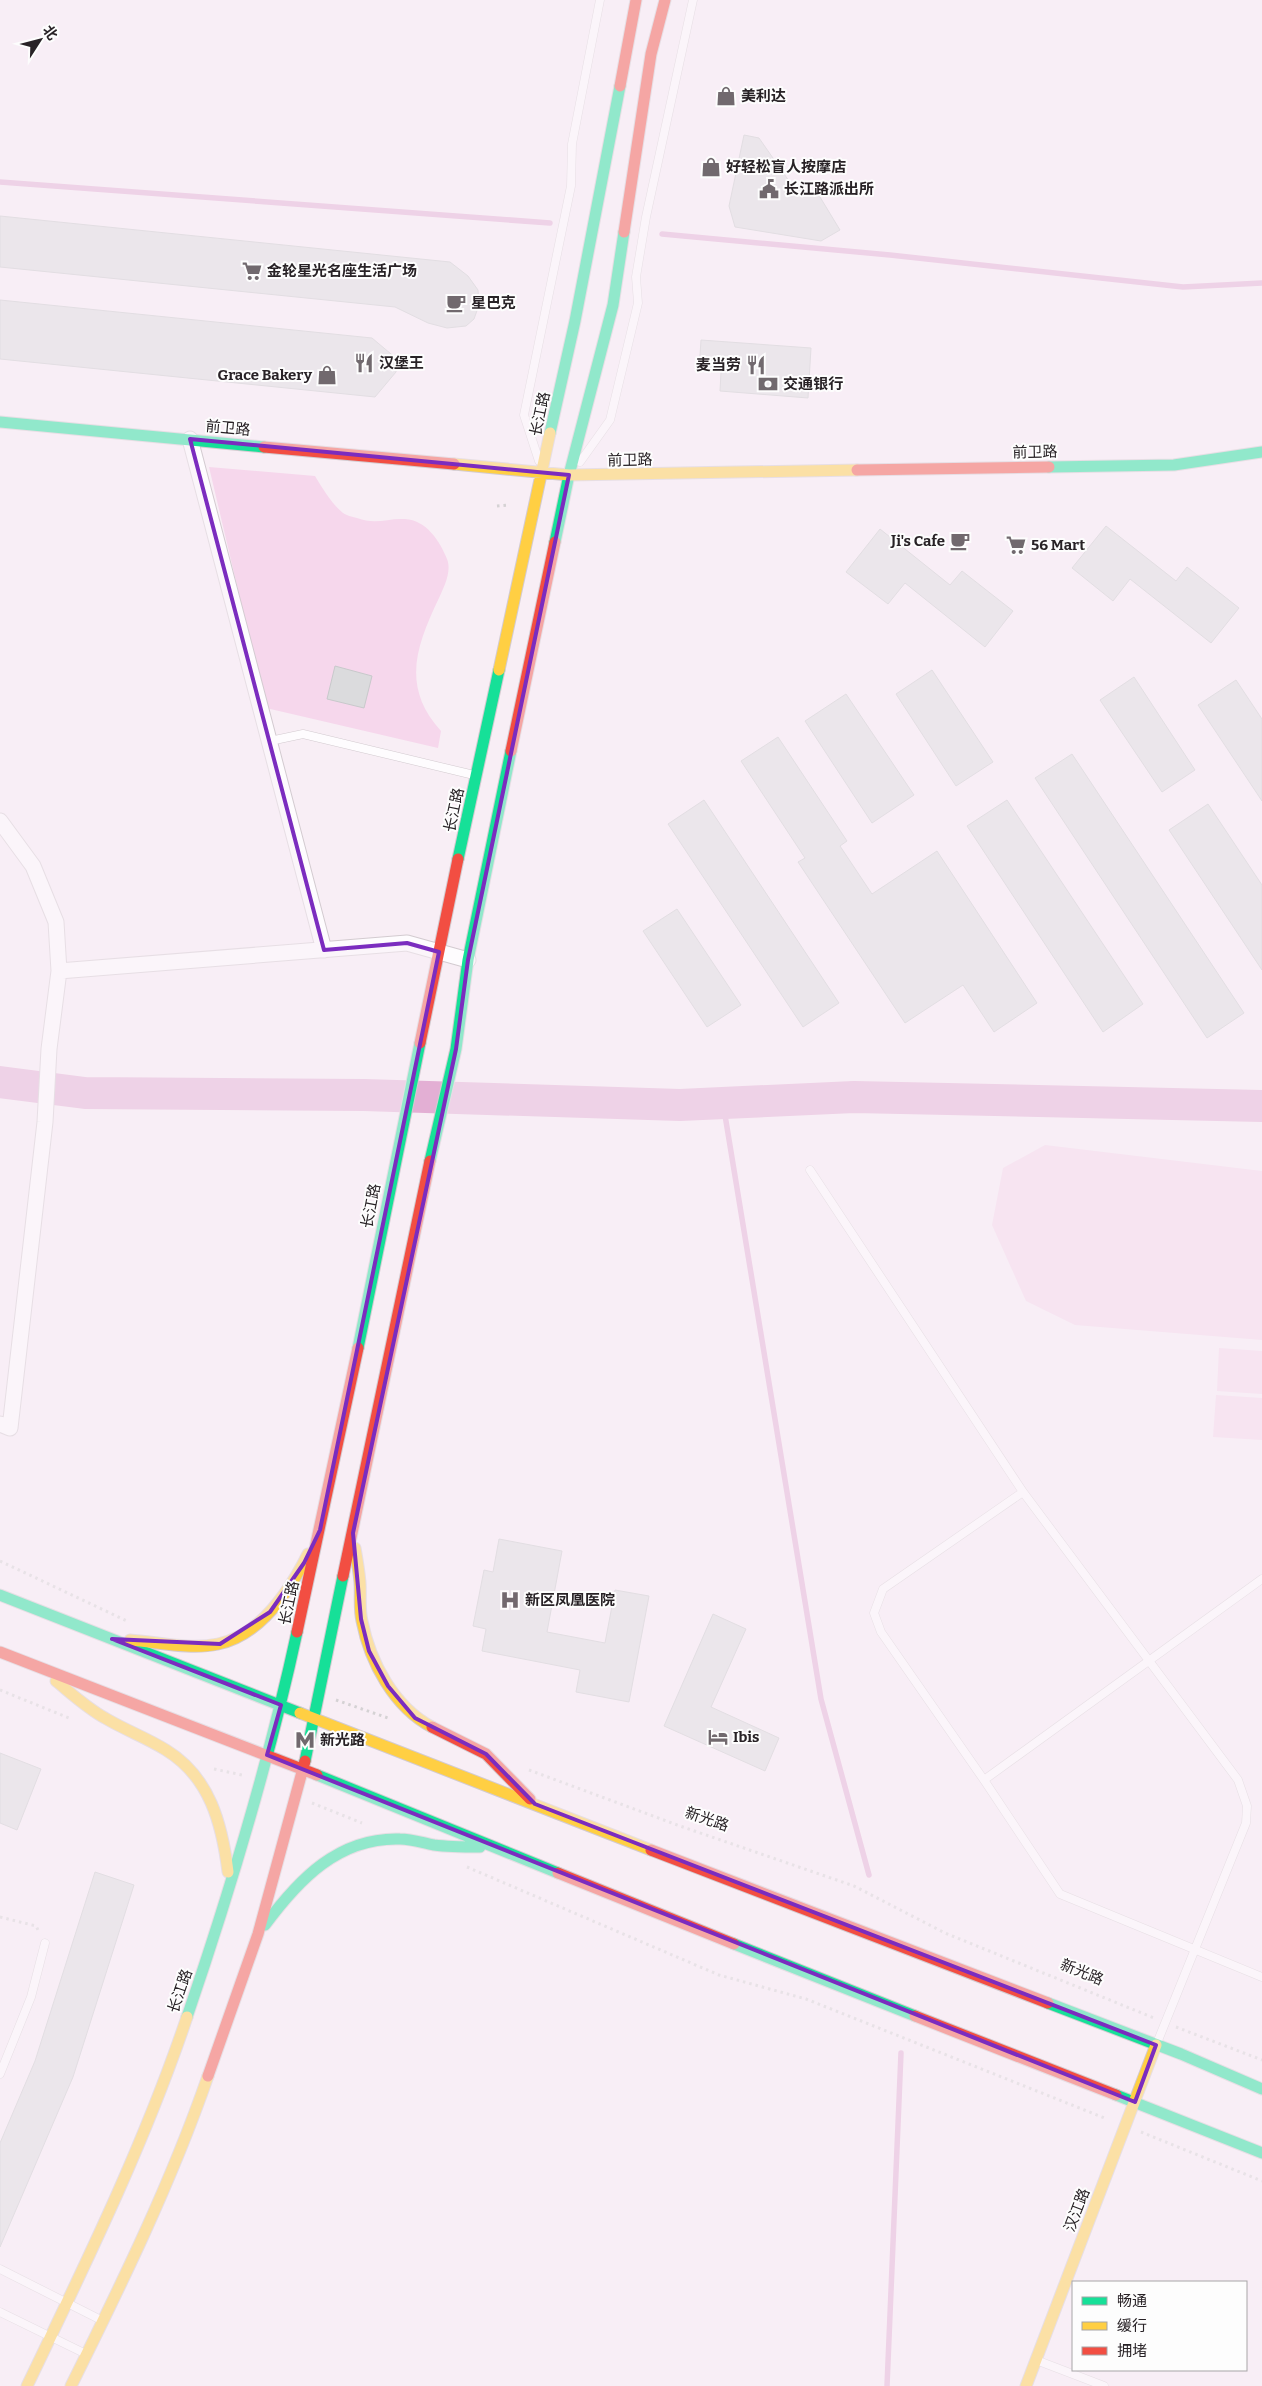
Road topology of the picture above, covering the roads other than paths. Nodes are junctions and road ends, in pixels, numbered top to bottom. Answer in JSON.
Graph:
{"nodes":[{"id":1,"x":600,"y":0,"type":"edge"},
{"id":2,"x":636,"y":0,"type":"edge"},
{"id":3,"x":664,"y":0,"type":"edge"},
{"id":4,"x":693,"y":0,"type":"edge"},
{"id":5,"x":0,"y":422,"type":"edge"},
{"id":6,"x":190,"y":440,"type":"junction"},
{"id":7,"x":1262,"y":452,"type":"edge"},
{"id":8,"x":542,"y":473,"type":"junction"},
{"id":9,"x":570,"y":475,"type":"junction"},
{"id":10,"x":270,"y":741,"type":"junction"},
{"id":11,"x":476,"y":776,"type":"junction"},
{"id":12,"x":0,"y":822,"type":"edge"},
{"id":13,"x":324,"y":950,"type":"junction"},
{"id":14,"x":440,"y":952,"type":"junction"},
{"id":15,"x":468,"y":960,"type":"junction"},
{"id":16,"x":59,"y":971,"type":"junction"},
{"id":17,"x":810,"y":1170,"type":"dead end"},
{"id":18,"x":0,"y":1424,"type":"edge"},
{"id":19,"x":1023,"y":1492,"type":"junction"},
{"id":20,"x":320,"y":1530,"type":"junction"},
{"id":21,"x":353,"y":1533,"type":"junction"},
{"id":22,"x":1262,"y":1579,"type":"edge"},
{"id":23,"x":0,"y":1595,"type":"edge"},
{"id":24,"x":112,"y":1638,"type":"junction"},
{"id":25,"x":0,"y":1652,"type":"edge"},
{"id":26,"x":1149,"y":1660,"type":"junction"},
{"id":27,"x":36,"y":1666,"type":"junction"},
{"id":28,"x":281,"y":1704,"type":"junction"},
{"id":29,"x":315,"y":1717,"type":"junction"},
{"id":30,"x":267,"y":1755,"type":"junction"},
{"id":31,"x":303,"y":1769,"type":"junction"},
{"id":32,"x":984,"y":1780,"type":"junction"},
{"id":33,"x":535,"y":1804,"type":"junction"},
{"id":34,"x":492,"y":1847,"type":"junction"},
{"id":35,"x":229,"y":1883,"type":"junction"},
{"id":36,"x":258,"y":1934,"type":"junction"},
{"id":37,"x":45,"y":1943,"type":"road end"},
{"id":38,"x":1196,"y":1949,"type":"junction"},
{"id":39,"x":1262,"y":1978,"type":"edge"},
{"id":40,"x":1156,"y":2045,"type":"junction"},
{"id":41,"x":0,"y":2074,"type":"edge"},
{"id":42,"x":1262,"y":2089,"type":"edge"},
{"id":43,"x":1135,"y":2102,"type":"junction"},
{"id":44,"x":1262,"y":2153,"type":"edge"},
{"id":45,"x":0,"y":2269,"type":"edge"},
{"id":46,"x":67,"y":2304,"type":"junction"},
{"id":47,"x":0,"y":2312,"type":"edge"},
{"id":48,"x":103,"y":2321,"type":"junction"},
{"id":49,"x":51,"y":2336,"type":"junction"},
{"id":50,"x":87,"y":2354,"type":"junction"},
{"id":51,"x":1036,"y":2360,"type":"junction"},
{"id":52,"x":27,"y":2386,"type":"edge"},
{"id":53,"x":71,"y":2386,"type":"edge"},
{"id":54,"x":1026,"y":2386,"type":"edge"},
{"id":55,"x":1104,"y":2386,"type":"edge"}],
"edges":[{"from":1,"to":8,"type":"lane"},
{"from":2,"to":8,"type":"main road","name":"长江路"},
{"from":3,"to":9,"type":"main road"},
{"from":4,"to":9,"type":"lane"},
{"from":5,"to":6,"type":"main road","name":"前卫路"},
{"from":6,"to":8,"type":"main road","name":"前卫路"},
{"from":6,"to":10,"type":"street"},
{"from":7,"to":9,"type":"main road","name":"前卫路"},
{"from":8,"to":9,"type":"main road","name":"前卫路"},
{"from":8,"to":11,"type":"main road","name":"长江路"},
{"from":9,"to":15,"type":"main road"},
{"from":10,"to":11,"type":"lane"},
{"from":10,"to":13,"type":"street"},
{"from":11,"to":14,"type":"main road","name":"长江路"},
{"from":12,"to":16,"type":"street"},
{"from":13,"to":14,"type":"street"},
{"from":13,"to":16,"type":"street"},
{"from":14,"to":15,"type":"street"},
{"from":14,"to":20,"type":"main road","name":"长江路"},
{"from":15,"to":21,"type":"main road"},
{"from":16,"to":18,"type":"street"},
{"from":17,"to":19,"type":"lane"},
{"from":19,"to":26,"type":"lane"},
{"from":19,"to":32,"type":"lane"},
{"from":20,"to":24,"type":"main road"},
{"from":20,"to":28,"type":"main road","name":"长江路"},
{"from":21,"to":29,"type":"main road"},
{"from":21,"to":33,"type":"main road"},
{"from":22,"to":26,"type":"lane"},
{"from":23,"to":24,"type":"main road"},
{"from":24,"to":28,"type":"main road"},
{"from":25,"to":27,"type":"main road"},
{"from":26,"to":32,"type":"lane"},
{"from":26,"to":38,"type":"lane"},
{"from":27,"to":30,"type":"main road"},
{"from":27,"to":35,"type":"main road"},
{"from":28,"to":29,"type":"main road"},
{"from":28,"to":30,"type":"main road","name":"长江路"},
{"from":29,"to":31,"type":"main road"},
{"from":29,"to":33,"type":"main road"},
{"from":30,"to":31,"type":"main road"},
{"from":30,"to":35,"type":"main road","name":"长江路"},
{"from":31,"to":34,"type":"main road"},
{"from":31,"to":36,"type":"main road"},
{"from":32,"to":38,"type":"lane"},
{"from":33,"to":40,"type":"main road"},
{"from":34,"to":36,"type":"main road"},
{"from":34,"to":43,"type":"main road"},
{"from":35,"to":46,"type":"main road","name":"长江路"},
{"from":36,"to":48,"type":"main road"},
{"from":37,"to":41,"type":"lane"},
{"from":38,"to":39,"type":"lane"},
{"from":38,"to":40,"type":"lane"},
{"from":40,"to":42,"type":"main road"},
{"from":40,"to":43,"type":"main road","name":"汉江路"},
{"from":43,"to":44,"type":"main road"},
{"from":43,"to":51,"type":"main road","name":"汉江路"},
{"from":45,"to":46,"type":"lane"},
{"from":46,"to":48,"type":"lane"},
{"from":46,"to":49,"type":"main road","name":"长江路"},
{"from":47,"to":49,"type":"lane"},
{"from":48,"to":50,"type":"main road"},
{"from":49,"to":50,"type":"lane"},
{"from":49,"to":52,"type":"main road","name":"长江路"},
{"from":50,"to":53,"type":"main road"},
{"from":51,"to":54,"type":"main road","name":"汉江路"},
{"from":51,"to":55,"type":"lane"}]}
